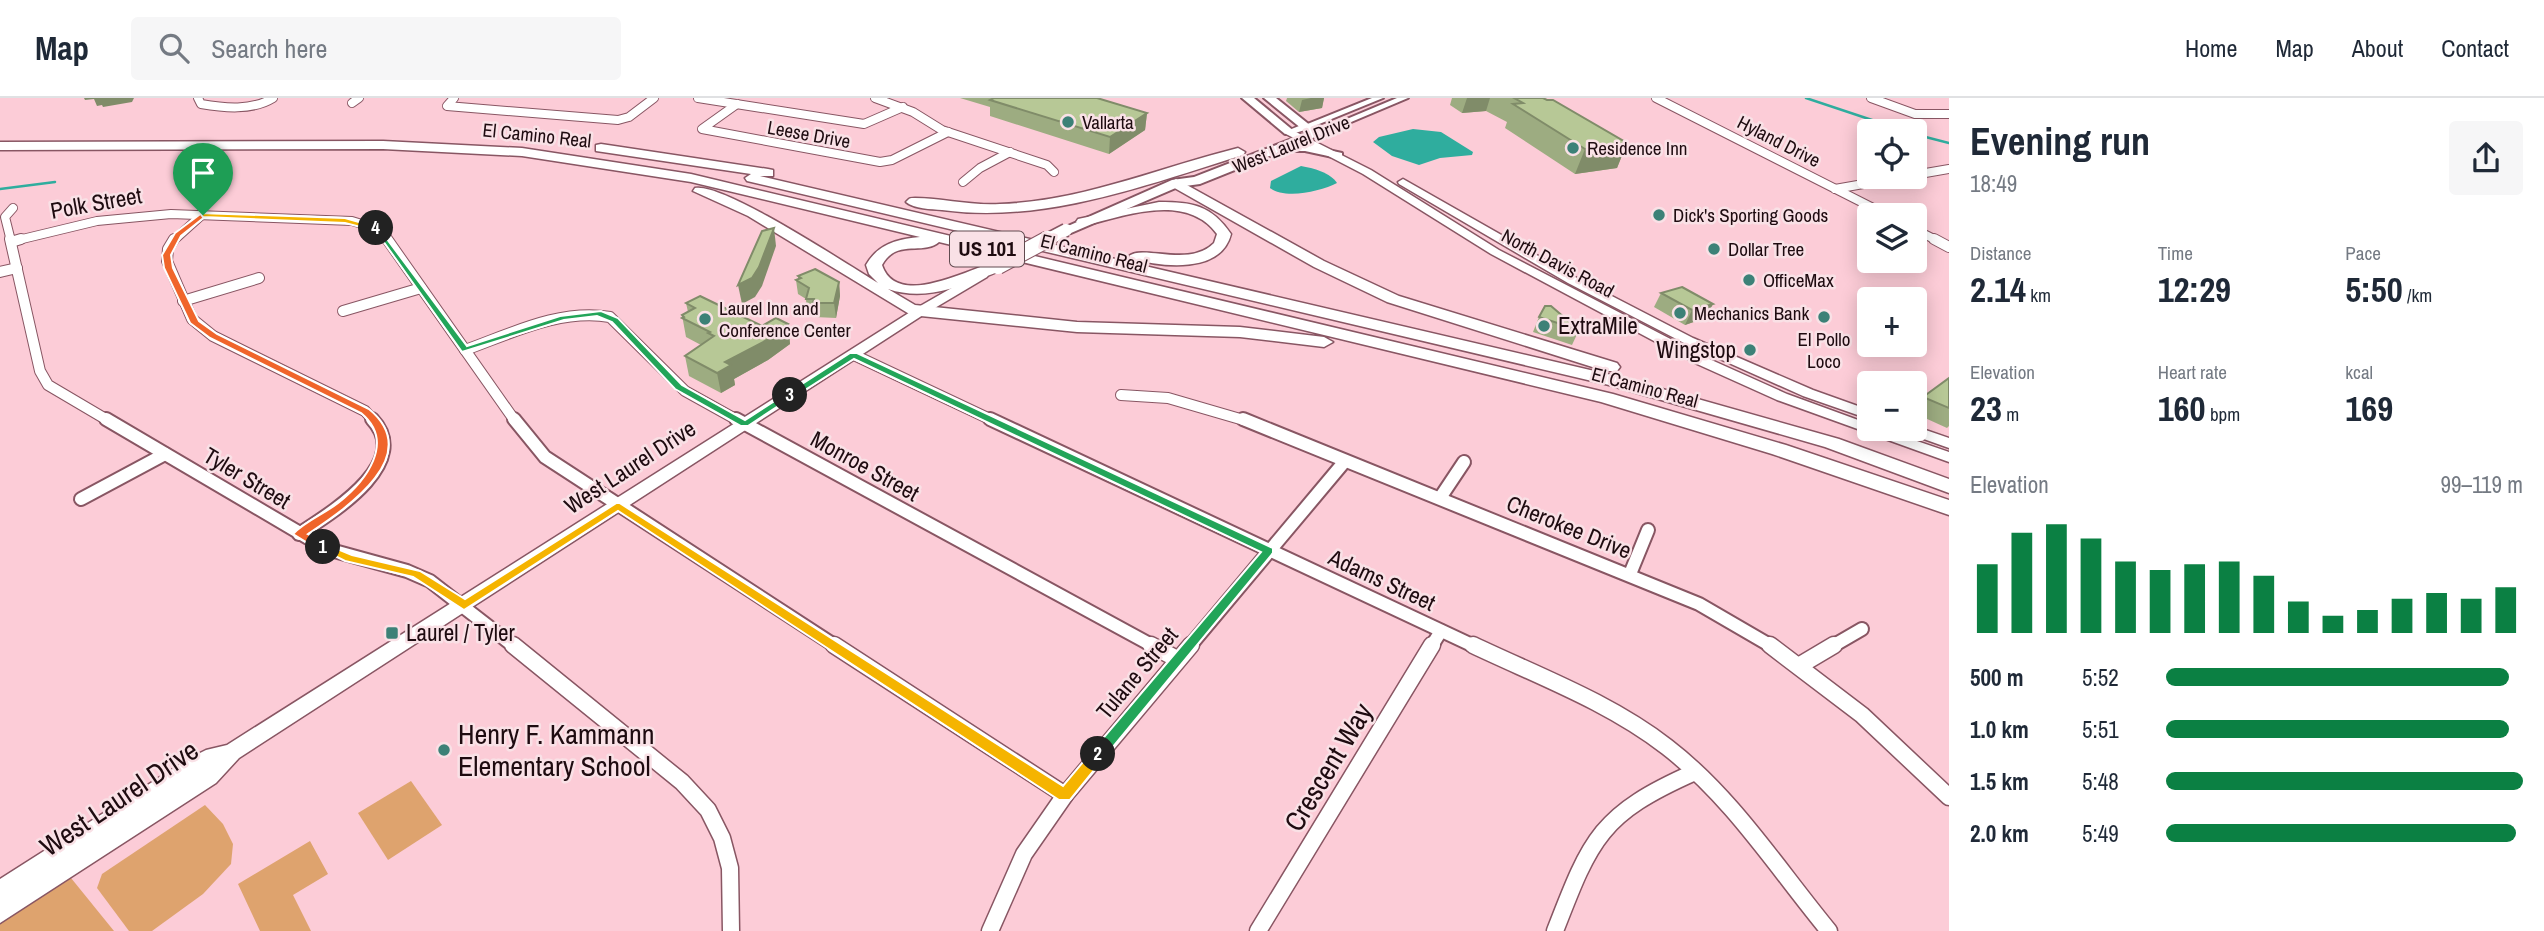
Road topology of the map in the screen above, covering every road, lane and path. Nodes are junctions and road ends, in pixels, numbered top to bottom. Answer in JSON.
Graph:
{"nodes":[{"id":1,"x":198,"y":98,"type":"edge"},
{"id":2,"x":273,"y":98,"type":"edge"},
{"id":3,"x":454,"y":98,"type":"edge"},
{"id":4,"x":654,"y":98,"type":"edge"},
{"id":5,"x":698,"y":98,"type":"edge"},
{"id":6,"x":875,"y":98,"type":"edge"},
{"id":7,"x":1247,"y":98,"type":"edge"},
{"id":8,"x":1269,"y":98,"type":"edge"},
{"id":9,"x":1379,"y":98,"type":"edge"},
{"id":10,"x":1404,"y":98,"type":"edge"},
{"id":11,"x":1656,"y":98,"type":"edge"},
{"id":12,"x":1871,"y":98,"type":"edge"},
{"id":13,"x":737,"y":104,"type":"junction"},
{"id":14,"x":903,"y":107,"type":"junction"},
{"id":15,"x":1949,"y":114,"type":"edge"},
{"id":16,"x":948,"y":132,"type":"junction"},
{"id":17,"x":1289,"y":132,"type":"junction"},
{"id":18,"x":1307,"y":134,"type":"junction"},
{"id":19,"x":0,"y":135,"type":"edge"},
{"id":20,"x":0,"y":146,"type":"edge"},
{"id":21,"x":1276,"y":150,"type":"junction"},
{"id":22,"x":1010,"y":152,"type":"junction"},
{"id":23,"x":1238,"y":152,"type":"junction"},
{"id":24,"x":642,"y":153,"type":"junction"},
{"id":25,"x":1338,"y":156,"type":"junction"},
{"id":26,"x":569,"y":158,"type":"junction"},
{"id":27,"x":1949,"y":169,"type":"edge"},
{"id":28,"x":1054,"y":172,"type":"dead end"},
{"id":29,"x":1927,"y":173,"type":"edge"},
{"id":30,"x":963,"y":182,"type":"dead end"},
{"id":31,"x":1176,"y":183,"type":"junction"},
{"id":32,"x":1857,"y":185,"type":"edge"},
{"id":33,"x":1835,"y":189,"type":"junction"},
{"id":34,"x":897,"y":200,"type":"junction"},
{"id":35,"x":1863,"y":203,"type":"edge"},
{"id":36,"x":13,"y":208,"type":"dead end"},
{"id":37,"x":203,"y":215,"type":"junction"},
{"id":38,"x":1083,"y":222,"type":"junction"},
{"id":39,"x":1927,"y":236,"type":"edge"},
{"id":40,"x":11,"y":242,"type":"junction"},
{"id":41,"x":1949,"y":247,"type":"edge"},
{"id":42,"x":1042,"y":262,"type":"junction"},
{"id":43,"x":998,"y":266,"type":"junction"},
{"id":44,"x":17,"y":268,"type":"junction"},
{"id":45,"x":0,"y":272,"type":"edge"},
{"id":46,"x":259,"y":278,"type":"dead end"},
{"id":47,"x":421,"y":288,"type":"junction"},
{"id":48,"x":183,"y":301,"type":"junction"},
{"id":49,"x":343,"y":311,"type":"dead end"},
{"id":50,"x":919,"y":312,"type":"junction"},
{"id":51,"x":465,"y":350,"type":"junction"},
{"id":52,"x":854,"y":355,"type":"junction"},
{"id":53,"x":1522,"y":376,"type":"junction"},
{"id":54,"x":1121,"y":395,"type":"dead end"},
{"id":55,"x":1857,"y":411,"type":"edge"},
{"id":56,"x":745,"y":424,"type":"junction"},
{"id":57,"x":1857,"y":425,"type":"edge"},
{"id":58,"x":1927,"y":435,"type":"edge"},
{"id":59,"x":1905,"y":441,"type":"edge"},
{"id":60,"x":1918,"y":441,"type":"edge"},
{"id":61,"x":1832,"y":443,"type":"junction"},
{"id":62,"x":1949,"y":443,"type":"edge"},
{"id":63,"x":1949,"y":450,"type":"edge"},
{"id":64,"x":165,"y":454,"type":"junction"},
{"id":65,"x":1949,"y":457,"type":"edge"},
{"id":66,"x":1345,"y":461,"type":"junction"},
{"id":67,"x":1464,"y":462,"type":"dead end"},
{"id":68,"x":1949,"y":486,"type":"edge"},
{"id":69,"x":1440,"y":498,"type":"junction"},
{"id":70,"x":81,"y":499,"type":"dead end"},
{"id":71,"x":618,"y":506,"type":"junction"},
{"id":72,"x":1949,"y":508,"type":"edge"},
{"id":73,"x":1648,"y":530,"type":"dead end"},
{"id":74,"x":299,"y":534,"type":"junction"},
{"id":75,"x":1269,"y":551,"type":"junction"},
{"id":76,"x":1630,"y":574,"type":"junction"},
{"id":77,"x":464,"y":605,"type":"junction"},
{"id":78,"x":1862,"y":629,"type":"dead end"},
{"id":79,"x":1441,"y":631,"type":"junction"},
{"id":80,"x":1177,"y":659,"type":"junction"},
{"id":81,"x":1802,"y":664,"type":"junction"},
{"id":82,"x":232,"y":752,"type":"junction"},
{"id":83,"x":1695,"y":772,"type":"junction"},
{"id":84,"x":1065,"y":795,"type":"junction"},
{"id":85,"x":1949,"y":797,"type":"edge"},
{"id":86,"x":0,"y":891,"type":"edge"},
{"id":87,"x":0,"y":912,"type":"edge"},
{"id":88,"x":731,"y":931,"type":"edge"},
{"id":89,"x":990,"y":931,"type":"edge"},
{"id":90,"x":1258,"y":931,"type":"edge"},
{"id":91,"x":1555,"y":931,"type":"edge"},
{"id":92,"x":1829,"y":931,"type":"edge"}],
"edges":[{"from":1,"to":2,"type":"street"},
{"from":3,"to":4,"type":"street"},
{"from":5,"to":13,"type":"street"},
{"from":6,"to":14,"type":"street"},
{"from":7,"to":17,"type":"highway"},
{"from":8,"to":18,"type":"highway","name":"North Davis Road"},
{"from":9,"to":18,"type":"street","name":"West Laurel Drive"},
{"from":10,"to":18,"type":"street","name":"West Laurel Drive"},
{"from":11,"to":33,"type":"street","name":"Hyland Drive"},
{"from":12,"to":15,"type":"street"},
{"from":13,"to":14,"type":"street"},
{"from":13,"to":16,"type":"street","name":"Leese Drive"},
{"from":14,"to":16,"type":"street"},
{"from":16,"to":22,"type":"street"},
{"from":17,"to":18,"type":"main road","name":"West Laurel Drive"},
{"from":17,"to":23,"type":"highway","name":"West Laurel Drive"},
{"from":18,"to":21,"type":"highway","name":"West Laurel Drive"},
{"from":18,"to":25,"type":"main road","name":"North Davis Road"},
{"from":18,"to":55,"type":"main road","name":"North Davis Road"},
{"from":19,"to":24,"type":"highway","name":"El Camino Real","number":"US 101"},
{"from":20,"to":26,"type":"highway","name":"El Camino Real","number":"US 101"},
{"from":21,"to":25,"type":"highway"},
{"from":21,"to":31,"type":"highway","name":"West Laurel Drive"},
{"from":22,"to":28,"type":"street"},
{"from":22,"to":30,"type":"street"},
{"from":23,"to":31,"type":"highway","name":"West Laurel Drive"},
{"from":23,"to":34,"type":"highway"},
{"from":24,"to":34,"type":"highway"},
{"from":24,"to":61,"type":"highway","name":"El Camino Real","number":"US 101"},
{"from":25,"to":57,"type":"main road","name":"North Davis Road"},
{"from":26,"to":42,"type":"highway","name":"El Camino Real","number":"US 101"},
{"from":26,"to":50,"type":"highway"},
{"from":27,"to":29,"type":"street"},
{"from":31,"to":38,"type":"highway","name":"West Laurel Drive"},
{"from":31,"to":61,"type":"highway"},
{"from":32,"to":33,"type":"street"},
{"from":33,"to":35,"type":"street","name":"Hyland Drive"},
{"from":34,"to":38,"type":"highway"},
{"from":36,"to":40,"type":"street","name":"Tyler Street"},
{"from":37,"to":40,"type":"street","name":"Polk Street"},
{"from":37,"to":47,"type":"street","name":"Polk Street"},
{"from":37,"to":48,"type":"street"},
{"from":38,"to":43,"type":"highway","name":"West Laurel Drive","bridge":true},
{"from":39,"to":41,"type":"street"},
{"from":40,"to":44,"type":"street","name":"Tyler Street"},
{"from":42,"to":43,"type":"highway"},
{"from":42,"to":53,"type":"highway","name":"El Camino Real","number":"US 101"},
{"from":43,"to":50,"type":"main road","name":"West Laurel Drive"},
{"from":44,"to":45,"type":"street"},
{"from":44,"to":64,"type":"street","name":"Tyler Street"},
{"from":46,"to":48,"type":"street"},
{"from":47,"to":49,"type":"street"},
{"from":47,"to":51,"type":"street","name":"Polk Street"},
{"from":48,"to":74,"type":"street"},
{"from":50,"to":52,"type":"main road","name":"West Laurel Drive"},
{"from":50,"to":53,"type":"highway"},
{"from":51,"to":56,"type":"street","name":"Monroe Street"},
{"from":51,"to":71,"type":"street","name":"Polk Street"},
{"from":52,"to":56,"type":"main road","name":"West Laurel Drive"},
{"from":52,"to":75,"type":"street","name":"Adams Street"},
{"from":53,"to":72,"type":"highway","name":"El Camino Real","number":"US 101"},
{"from":54,"to":66,"type":"street","name":"Cherokee Drive"},
{"from":56,"to":71,"type":"main road","name":"West Laurel Drive"},
{"from":56,"to":80,"type":"street","name":"Monroe Street"},
{"from":58,"to":62,"type":"main road"},
{"from":59,"to":65,"type":"main road"},
{"from":60,"to":63,"type":"main road"},
{"from":61,"to":68,"type":"highway","name":"El Camino Real","number":"US 101"},
{"from":64,"to":70,"type":"street"},
{"from":64,"to":74,"type":"street","name":"Tyler Street"},
{"from":66,"to":69,"type":"street","name":"Cherokee Drive"},
{"from":66,"to":75,"type":"street","name":"Tulane Street"},
{"from":67,"to":69,"type":"street"},
{"from":69,"to":76,"type":"street","name":"Cherokee Drive"},
{"from":71,"to":77,"type":"main road","name":"West Laurel Drive"},
{"from":71,"to":84,"type":"street","name":"Polk Street"},
{"from":73,"to":76,"type":"street"},
{"from":74,"to":77,"type":"street","name":"Tyler Street"},
{"from":75,"to":79,"type":"street","name":"Adams Street"},
{"from":75,"to":80,"type":"street","name":"Tulane Street"},
{"from":76,"to":81,"type":"street","name":"Cherokee Drive"},
{"from":77,"to":82,"type":"main road","name":"West Laurel Drive"},
{"from":77,"to":88,"type":"street","name":"Tyler Street"},
{"from":78,"to":81,"type":"street"},
{"from":79,"to":83,"type":"street","name":"Adams Street"},
{"from":79,"to":90,"type":"street","name":"Crescent Way"},
{"from":80,"to":84,"type":"street","name":"Tulane Street"},
{"from":81,"to":85,"type":"street","name":"Cherokee Drive"},
{"from":82,"to":86,"type":"main road","name":"West Laurel Drive"},
{"from":82,"to":87,"type":"main road","name":"West Laurel Drive"},
{"from":83,"to":91,"type":"street"},
{"from":83,"to":92,"type":"street","name":"Adams Street"},
{"from":84,"to":89,"type":"street","name":"Tulane Street"}]}
